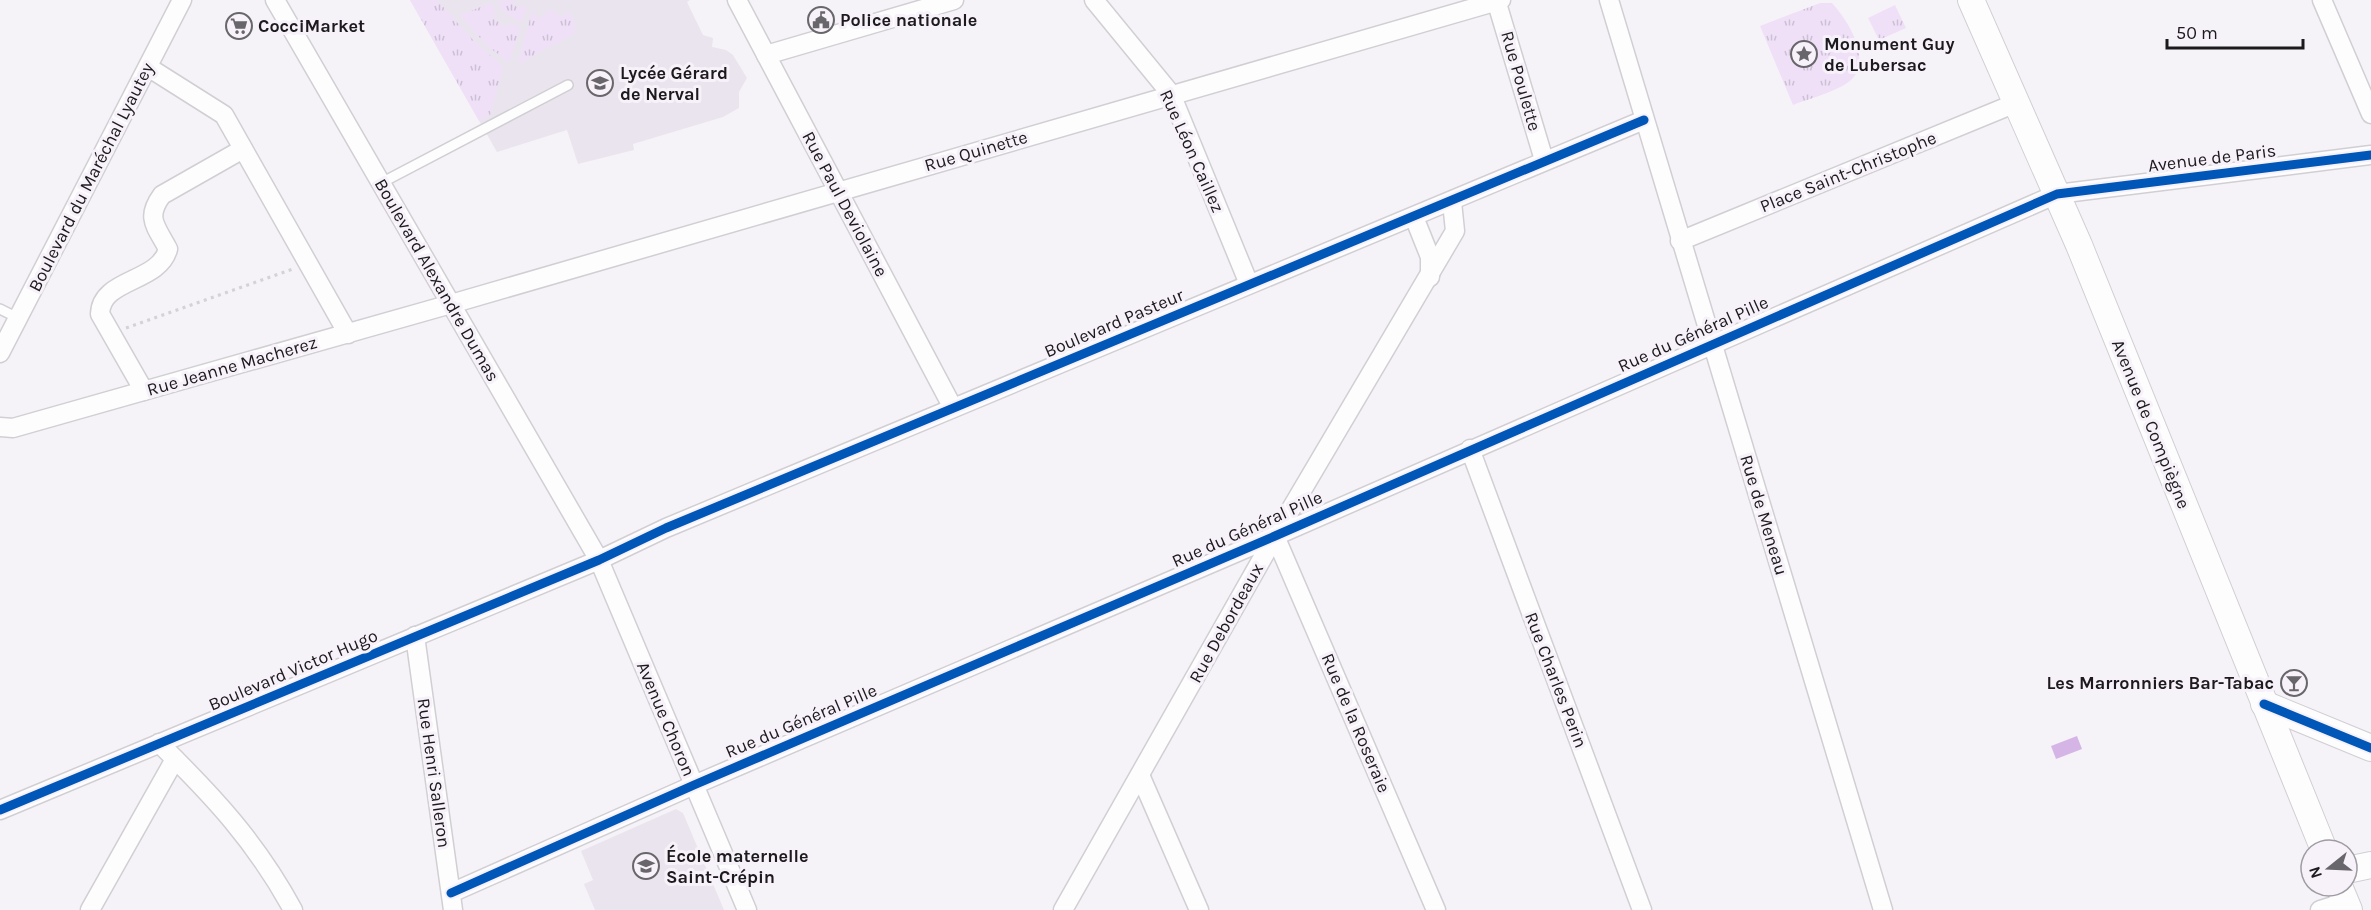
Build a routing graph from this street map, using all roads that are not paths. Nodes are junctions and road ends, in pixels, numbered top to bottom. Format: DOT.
graph roads {
  1 [pos="182,0"];
  2 [pos="275,0"];
  3 [pos="737,0"];
  4 [pos="954,0"];
  5 [pos="1094,0"];
  6 [pos="1498,0"];
  7 [pos="1609,0"];
  8 [pos="1971,0"];
  9 [pos="2322,0"];
  10 [pos="766,55"];
  11 [pos="148,67"];
  12 [pos="568,85"];
  13 [pos="1171,94"];
  14 [pos="2016,103"];
  15 [pos="2371,114"];
  16 [pos="1644,120"];
  17 [pos="243,149"];
  18 [pos="2371,155"];
  19 [pos="1544,160"];
  20 [pos="381,183"];
  21 [pos="838,191"];
  22 [pos="2057,194"];
  23 [pos="1452,202"];
  24 [pos="1414,217"];
  25 [pos="1680,242"];
  26 [pos="1430,278"];
  27 [pos="1249,284"];
  28 [pos="451,304"];
  29 [pos="0,309"];
  30 [pos="18,318"];
  31 [pos="348,334"];
  32 [pos="1713,344"];
  33 [pos="0,354"];
  34 [pos="144,391"];
  35 [pos="953,408"];
  36 [pos="4,431"];
  37 [pos="1470,449"];
  38 [pos="1296,500"];
  39 [pos="1320,515"];
  40 [pos="1275,536"];
  41 [pos="599,560"];
  42 [pos="415,636"];
  43 [pos="2264,704"];
  44 [pos="159,743"];
  45 [pos="2371,748"];
  46 [pos="175,759"];
  47 [pos="1140,775"];
  48 [pos="694,785"];
  49 [pos="0,810"];
  50 [pos="2319,838"];
  51 [pos="2345,899"];
  52 [pos="452,902"];
  53 [pos="90,910"];
  54 [pos="293,910"];
  55 [pos="747,910"];
  56 [pos="1063,910"];
  57 [pos="1199,910"];
  58 [pos="1436,910"];
  59 [pos="1642,910"];
  60 [pos="1883,910"];
  61 [pos="2320,910"];
  1 -- 11 [label="street, Boulevard du Maréchal Lyautey"];
  2 -- 20 [label="street, Boulevard Alexandre Dumas"];
  3 -- 10 [label="street, Rue Paul Deviolaine"];
  4 -- 10 [label="street"];
  5 -- 13 [label="street, Rue Léon Caillez"];
  6 -- 13 [label="street, Rue Quinette"];
  6 -- 19 [label="street, Rue Poulette"];
  7 -- 16 [label="street, Rue de Meneau"];
  8 -- 14 [label="main road, Avenue de Compiègne"];
  9 -- 15 [label="street"];
  10 -- 21 [label="street, Rue Paul Deviolaine"];
  11 -- 17 [label="street"];
  11 -- 30 [label="street, Boulevard du Maréchal Lyautey"];
  12 -- 20 [label="lane"];
  13 -- 21 [label="street, Rue Quinette"];
  13 -- 27 [label="street, Rue Léon Caillez"];
  14 -- 22 [label="main road, Avenue de Compiègne"];
  14 -- 25 [label="street, Place Saint-Christophe"];
  16 -- 19 [label="street, Boulevard Pasteur"];
  16 -- 25 [label="street, Rue de Meneau"];
  17 -- 31 [label="street"];
  17 -- 34 [label="street"];
  18 -- 22 [label="street, Avenue de Paris"];
  19 -- 23 [label="street, Boulevard Pasteur"];
  20 -- 28 [label="street, Boulevard Alexandre Dumas"];
  21 -- 28 [label="street, Rue Quinette"];
  21 -- 35 [label="street, Rue Paul Deviolaine"];
  22 -- 32 [label="street, Rue du Général Pille"];
  22 -- 43 [label="main road, Avenue de Compiègne"];
  23 -- 24 [label="street, Boulevard Pasteur"];
  23 -- 26 [label="street, Rue Debordeaux"];
  24 -- 26 [label="street"];
  24 -- 27 [label="street, Boulevard Pasteur"];
  25 -- 32 [label="street, Rue de Meneau"];
  26 -- 38 [label="street, Rue Debordeaux"];
  27 -- 35 [label="street, Boulevard Pasteur"];
  28 -- 31 [label="street, Rue Jeanne Macherez"];
  28 -- 41 [label="street, Boulevard Alexandre Dumas"];
  29 -- 30 [label="lane"];
  30 -- 33 [label="street, Boulevard du Maréchal Lyautey"];
  31 -- 34 [label="street, Rue Jeanne Macherez"];
  32 -- 37 [label="street, Rue du Général Pille"];
  32 -- 60 [label="street, Rue de Meneau"];
  34 -- 36 [label="street, Rue Jeanne Macherez"];
  35 -- 41 [label="street, Boulevard Pasteur"];
  37 -- 39 [label="street, Rue du Général Pille"];
  37 -- 59 [label="street, Rue Charles Perin"];
  38 -- 39 [label="street, Rue du Général Pille"];
  38 -- 40 [label="street, Rue Debordeaux"];
  39 -- 40 [label="street, Rue du Général Pille"];
  40 -- 47 [label="street, Rue Debordeaux"];
  40 -- 48 [label="street, Rue du Général Pille"];
  40 -- 58 [label="street, Rue de la Roseraie"];
  41 -- 42 [label="street, Boulevard Victor Hugo"];
  41 -- 48 [label="street, Avenue Choron"];
  42 -- 44 [label="street, Boulevard Victor Hugo"];
  42 -- 52 [label="street, Rue Henri Salleron"];
  43 -- 45 [label="main road"];
  43 -- 50 [label="main road, Avenue de Compiègne"];
  44 -- 46 [label="street"];
  44 -- 49 [label="street, Boulevard Victor Hugo"];
  46 -- 53 [label="street"];
  46 -- 54 [label="street"];
  47 -- 56 [label="street, Rue Debordeaux"];
  47 -- 57 [label="street"];
  48 -- 52 [label="street, Rue du Général Pille"];
  48 -- 55 [label="street, Avenue Choron"];
  51 -- 61 [label="street"];
}
